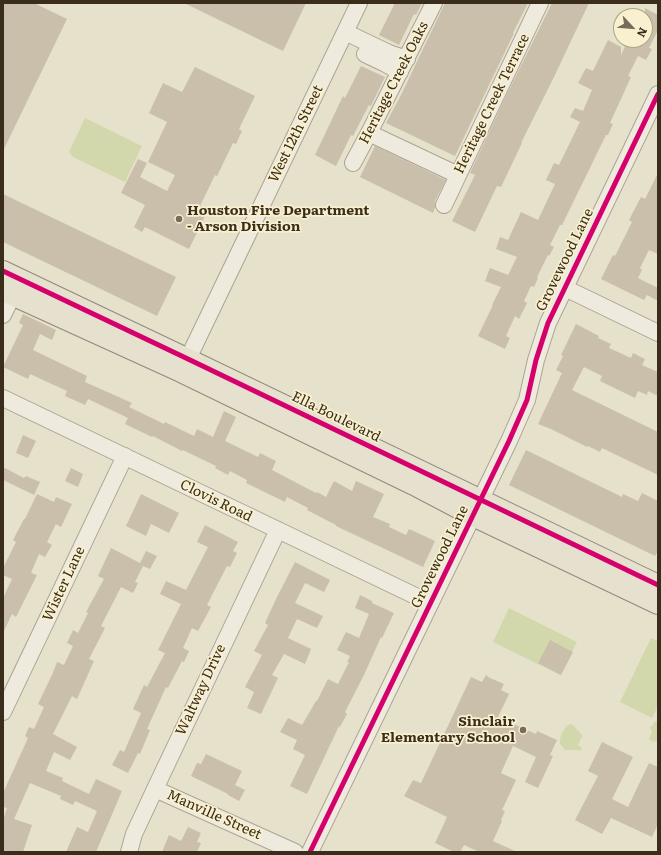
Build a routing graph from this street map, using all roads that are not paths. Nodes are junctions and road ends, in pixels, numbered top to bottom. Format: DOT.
graph roads {
  1 [pos="359,3"];
  2 [pos="434,3"];
  3 [pos="540,3"];
  4 [pos="343,37"];
  5 [pos="404,66"];
  6 [pos="657,99"];
  7 [pos="370,133"];
  8 [pos="353,163"];
  9 [pos="458,175"];
  10 [pos="444,205"];
  11 [pos="10,284"];
  12 [pos="565,288"];
  13 [pos="3,315"];
  14 [pos="658,333"];
  15 [pos="184,366"];
  16 [pos="3,398"];
  17 [pos="125,456"];
  18 [pos="477,508"];
  19 [pos="278,530"];
  20 [pos="655,593"];
  21 [pos="430,603"];
  22 [pos="3,712"];
  23 [pos="155,788"];
  24 [pos="129,852"];
  25 [pos="294,852"];
  26 [pos="310,852"];
  1 -- 4 [label="street, West 12th Street"];
  2 -- 5 [label="street, Heritage Creek Oaks"];
  3 -- 9 [label="street, Heritage Creek Terrace"];
  4 -- 5 [label="street"];
  4 -- 15 [label="street, West 12th Street"];
  5 -- 7 [label="street, Heritage Creek Oaks"];
  6 -- 12 [label="street, Grovewood Lane"];
  7 -- 8 [label="street, Heritage Creek Oaks"];
  7 -- 9 [label="street"];
  9 -- 10 [label="street, Heritage Creek Terrace"];
  11 -- 13 [label="street"];
  11 -- 15 [label="main road, Ella Boulevard"];
  12 -- 14 [label="street"];
  12 -- 18 [label="street, Grovewood Lane"];
  15 -- 18 [label="main road, Ella Boulevard"];
  16 -- 17 [label="street, Clovis Road"];
  17 -- 19 [label="street, Clovis Road"];
  17 -- 22 [label="street, Wister Lane"];
  18 -- 20 [label="main road, Ella Boulevard"];
  18 -- 21 [label="street, Grovewood Lane"];
  19 -- 21 [label="street, Clovis Road"];
  19 -- 23 [label="street, Waltway Drive"];
  21 -- 26 [label="street, Grovewood Lane"];
  23 -- 24 [label="street, Waltway Drive"];
  23 -- 25 [label="street, Manville Street"];
}
